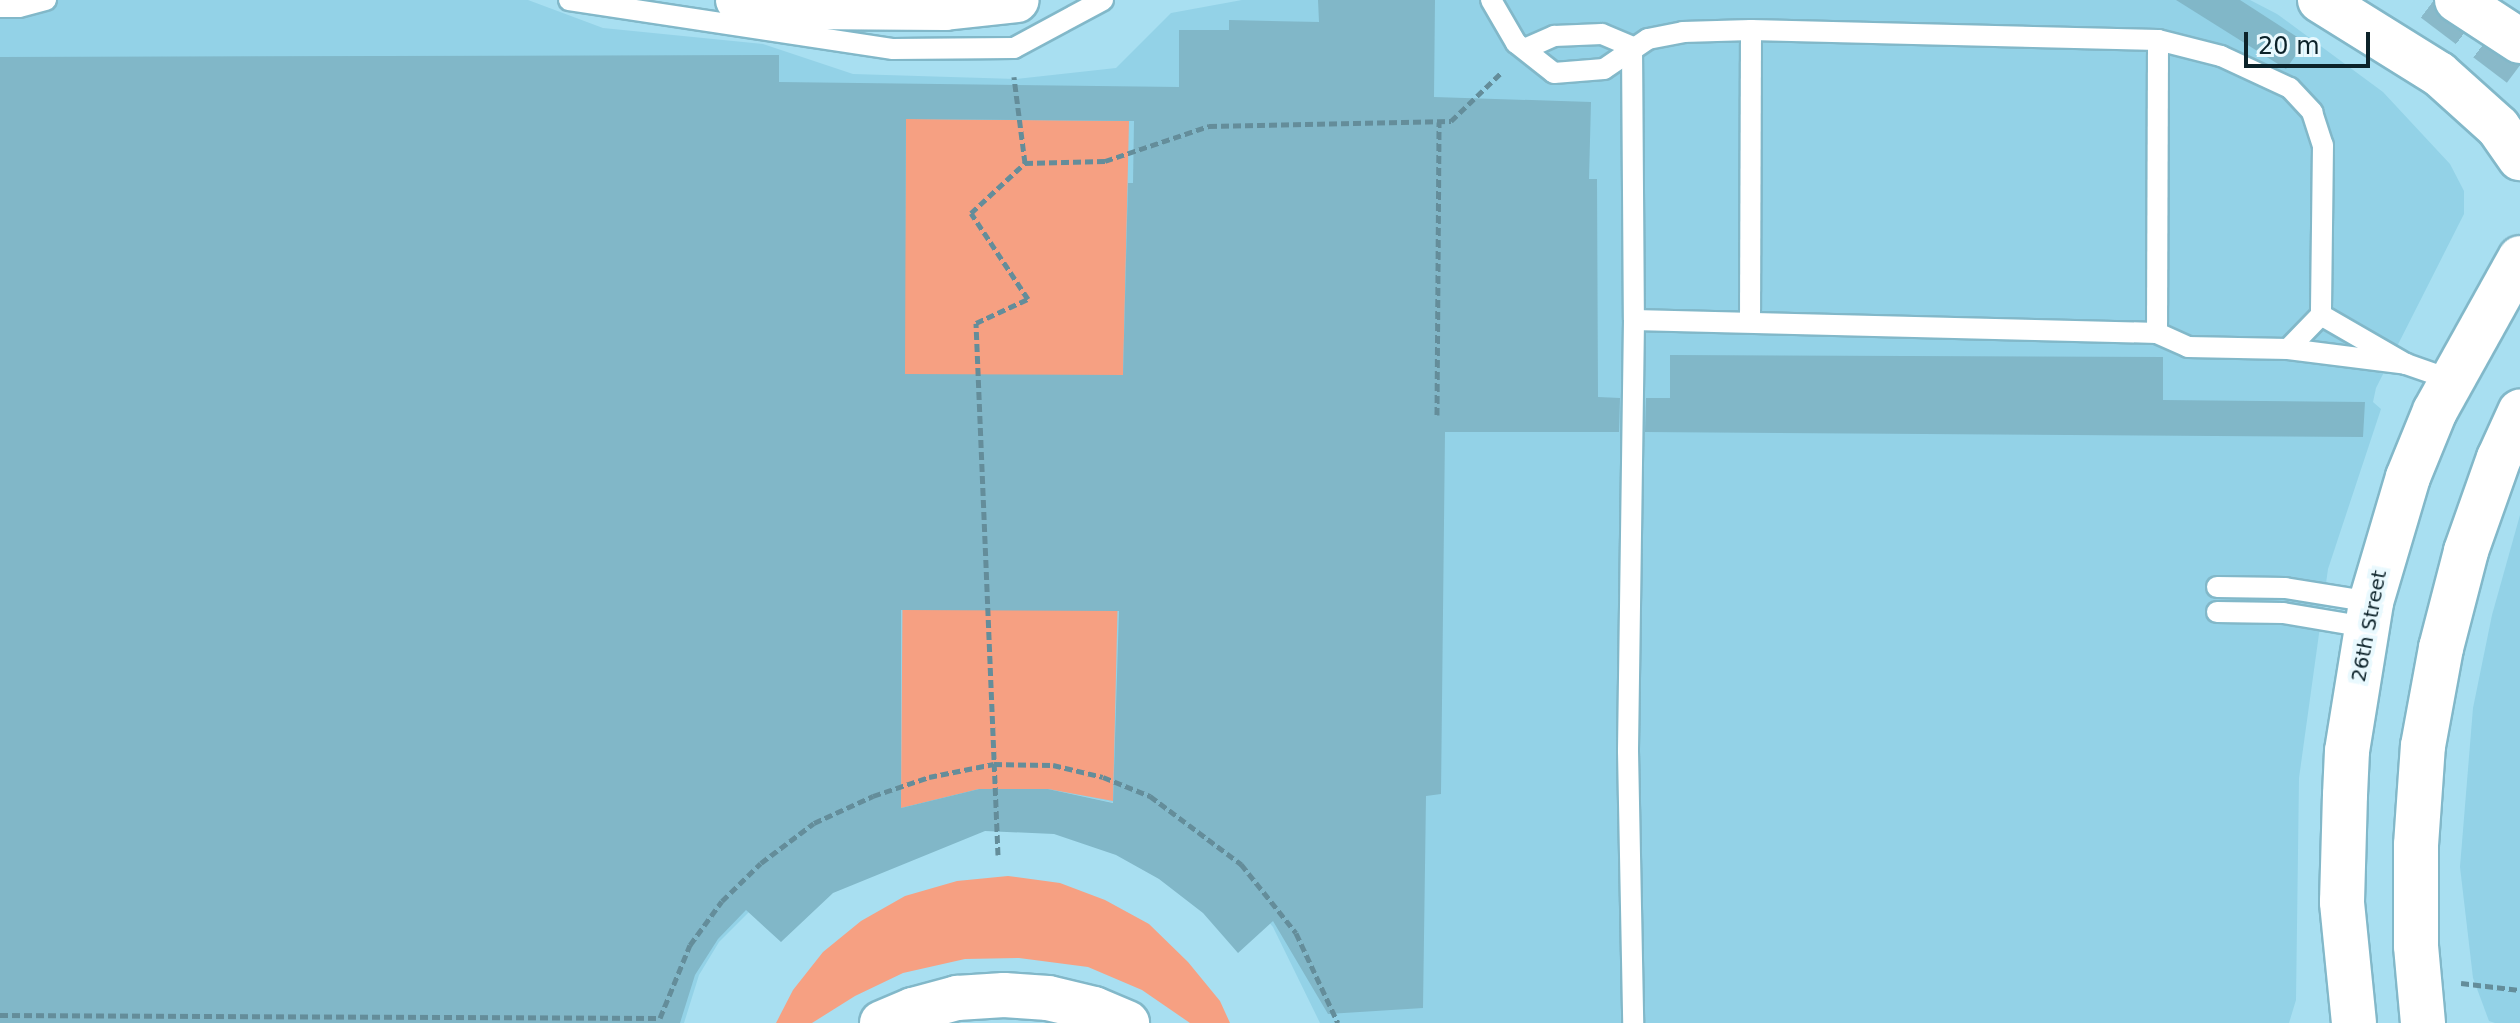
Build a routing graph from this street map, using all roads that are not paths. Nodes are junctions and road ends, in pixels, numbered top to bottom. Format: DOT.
graph roads {
  1 [pos="46,0"];
  2 [pos="569,0"];
  3 [pos="738,0"];
  4 [pos="1017,0"];
  5 [pos="1103,0"];
  6 [pos="1491,0"];
  7 [pos="2320,0"];
  8 [pos="2457,0"];
  9 [pos="0,7"];
  10 [pos="1751,30"];
  11 [pos="2158,40"];
  12 [pos="2520,41"];
  13 [pos="1632,47"];
  14 [pos="1527,48"];
  15 [pos="2520,158"];
  16 [pos="2520,258"];
  17 [pos="2321,315"];
  18 [pos="1634,320"];
  19 [pos="1750,321"];
  20 [pos="2157,333"];
  21 [pos="2288,349"];
  22 [pos="2406,364"];
  23 [pos="2449,379"];
  24 [pos="2520,412"];
  25 [pos="2217,587"];
  26 [pos="2217,612"];
  27 [pos="2369,615"];
  28 [pos="882,1023"];
  29 [pos="1127,1023"];
  30 [pos="1633,1023"];
  31 [pos="2354,1023"];
  32 [pos="2423,1023"];
  1 -- 9 [label="lane"];
  2 -- 5 [label="lane"];
  3 -- 4 [label="main road"];
  6 -- 14 [label="lane"];
  7 -- 15 [label="main road"];
  8 -- 12 [label="main road"];
  10 -- 11 [label="lane"];
  10 -- 13 [label="lane"];
  10 -- 19 [label="lane"];
  11 -- 17 [label="lane"];
  11 -- 20 [label="lane"];
  13 -- 14 [label="lane"];
  13 -- 14 [label="lane"];
  13 -- 18 [label="lane"];
  16 -- 23 [label="main road, 26th Street"];
  17 -- 21 [label="lane"];
  17 -- 22 [label="lane"];
  18 -- 19 [label="lane"];
  18 -- 30 [label="lane"];
  19 -- 20 [label="lane"];
  20 -- 21 [label="lane"];
  21 -- 22 [label="lane"];
  22 -- 23 [label="lane"];
  23 -- 27 [label="main road, 26th Street"];
  24 -- 32 [label="main road"];
  25 -- 27 [label="lane"];
  26 -- 27 [label="lane"];
  27 -- 31 [label="main road, 26th Street"];
  28 -- 29 [label="main road"];
}
